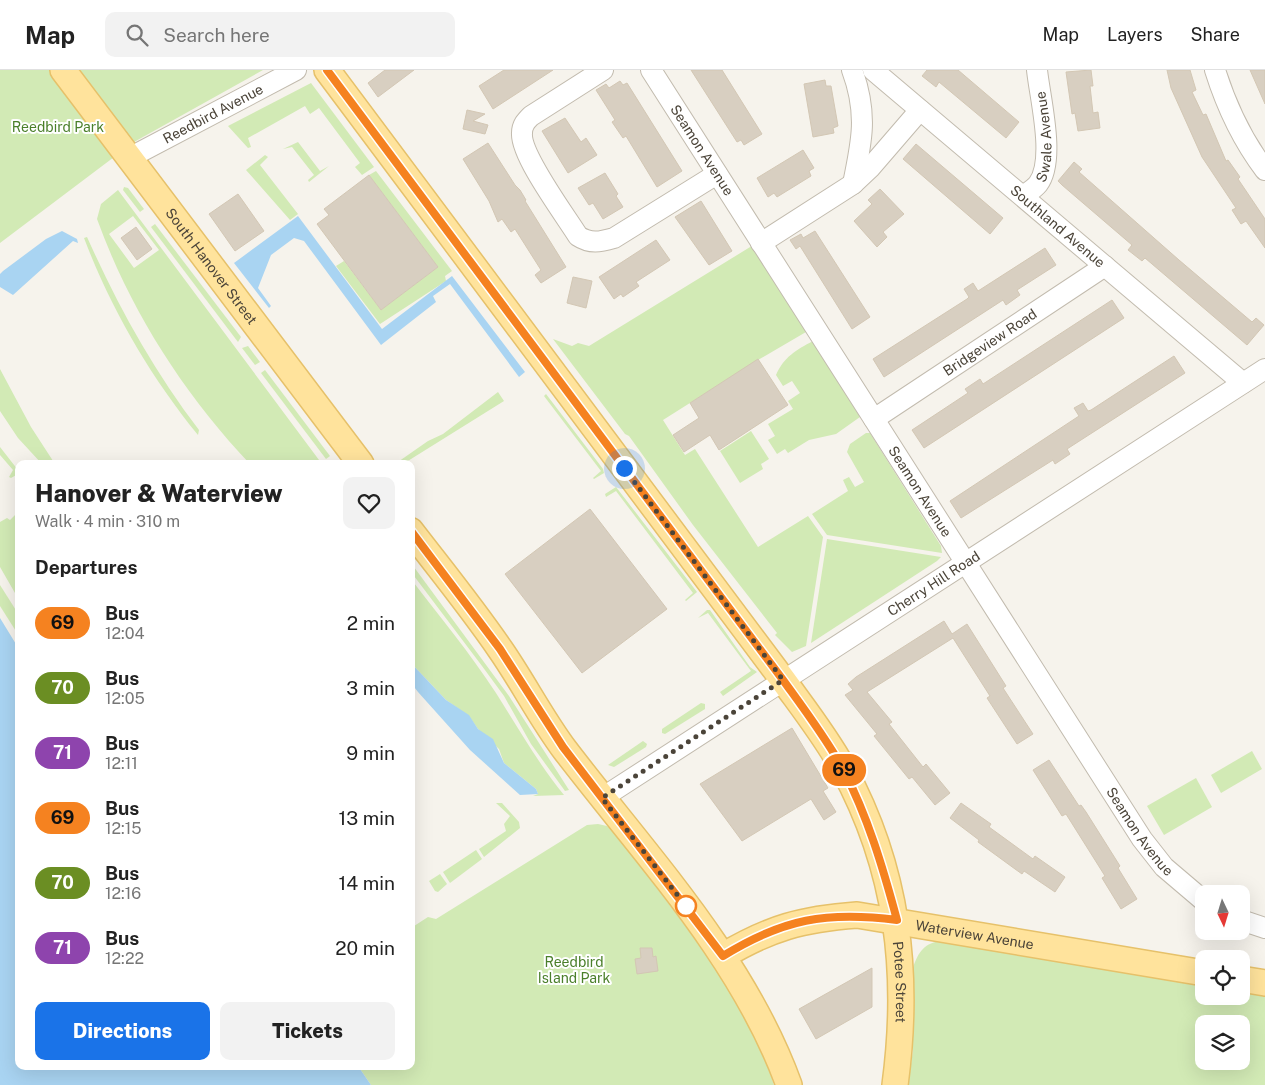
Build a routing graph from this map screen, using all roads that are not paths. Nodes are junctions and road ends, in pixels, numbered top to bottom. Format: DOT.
graph roads {
  1 [pos="63,70"];
  2 [pos="296,70"];
  3 [pos="327,70"];
  4 [pos="603,70"];
  5 [pos="651,70"];
  6 [pos="852,70"];
  7 [pos="873,70"];
  8 [pos="1037,70"];
  9 [pos="1215,70"];
  10 [pos="920,110"];
  11 [pos="129,158"];
  12 [pos="1264,168"];
  13 [pos="717,174"];
  14 [pos="853,184"];
  15 [pos="1022,196"];
  16 [pos="762,243"];
  17 [pos="1105,266"];
  18 [pos="1265,369"];
  19 [pos="1243,384"];
  20 [pos="874,419"];
  21 [pos="358,460"];
  22 [pos="415,536"];
  23 [pos="966,563"];
  24 [pos="783,680"];
  25 [pos="602,798"];
  26 [pos="1195,893"];
  27 [pos="897,920"];
  28 [pos="1250,923"];
  29 [pos="1265,928"];
  30 [pos="723,956"];
  31 [pos="1195,971"];
  32 [pos="1250,980"];
  33 [pos="1265,983"];
  34 [pos="789,1085"];
  35 [pos="895,1085"];
  1 -- 11 [label="main road, South Hanover Street"];
  2 -- 11 [label="street, Reedbird Avenue"];
  3 -- 24 [label="main road, Potee Street"];
  4 -- 13 [label="street"];
  5 -- 13 [label="street, Seamon Avenue"];
  6 -- 14 [label="street"];
  7 -- 10 [label="street, Southland Avenue"];
  8 -- 15 [label="street, Swale Avenue"];
  9 -- 12 [label="street"];
  10 -- 14 [label="street"];
  10 -- 15 [label="street, Southland Avenue"];
  11 -- 21 [label="main road, South Hanover Street"];
  13 -- 16 [label="street, Seamon Avenue"];
  14 -- 16 [label="street"];
  15 -- 17 [label="street, Southland Avenue"];
  16 -- 20 [label="street, Seamon Avenue"];
  17 -- 19 [label="street, Southland Avenue"];
  17 -- 20 [label="street, Bridgeview Road"];
  18 -- 19 [label="street, Cherry Hill Road"];
  19 -- 23 [label="street, Cherry Hill Road"];
  20 -- 23 [label="street, Seamon Avenue"];
  22 -- 25 [label="main road"];
  23 -- 24 [label="street, Cherry Hill Road"];
  23 -- 26 [label="street, Seamon Avenue"];
  24 -- 25 [label="street, Cherry Hill Road"];
  24 -- 27 [label="main road, Potee Street"];
  25 -- 30 [label="main road"];
  27 -- 30 [label="main road, Waterview Avenue"];
  27 -- 31 [label="main road, Waterview Avenue"];
  27 -- 35 [label="main road, Potee Street"];
  28 -- 29 [label="street"];
  30 -- 34 [label="main road"];
  32 -- 33 [label="main road"];
}
